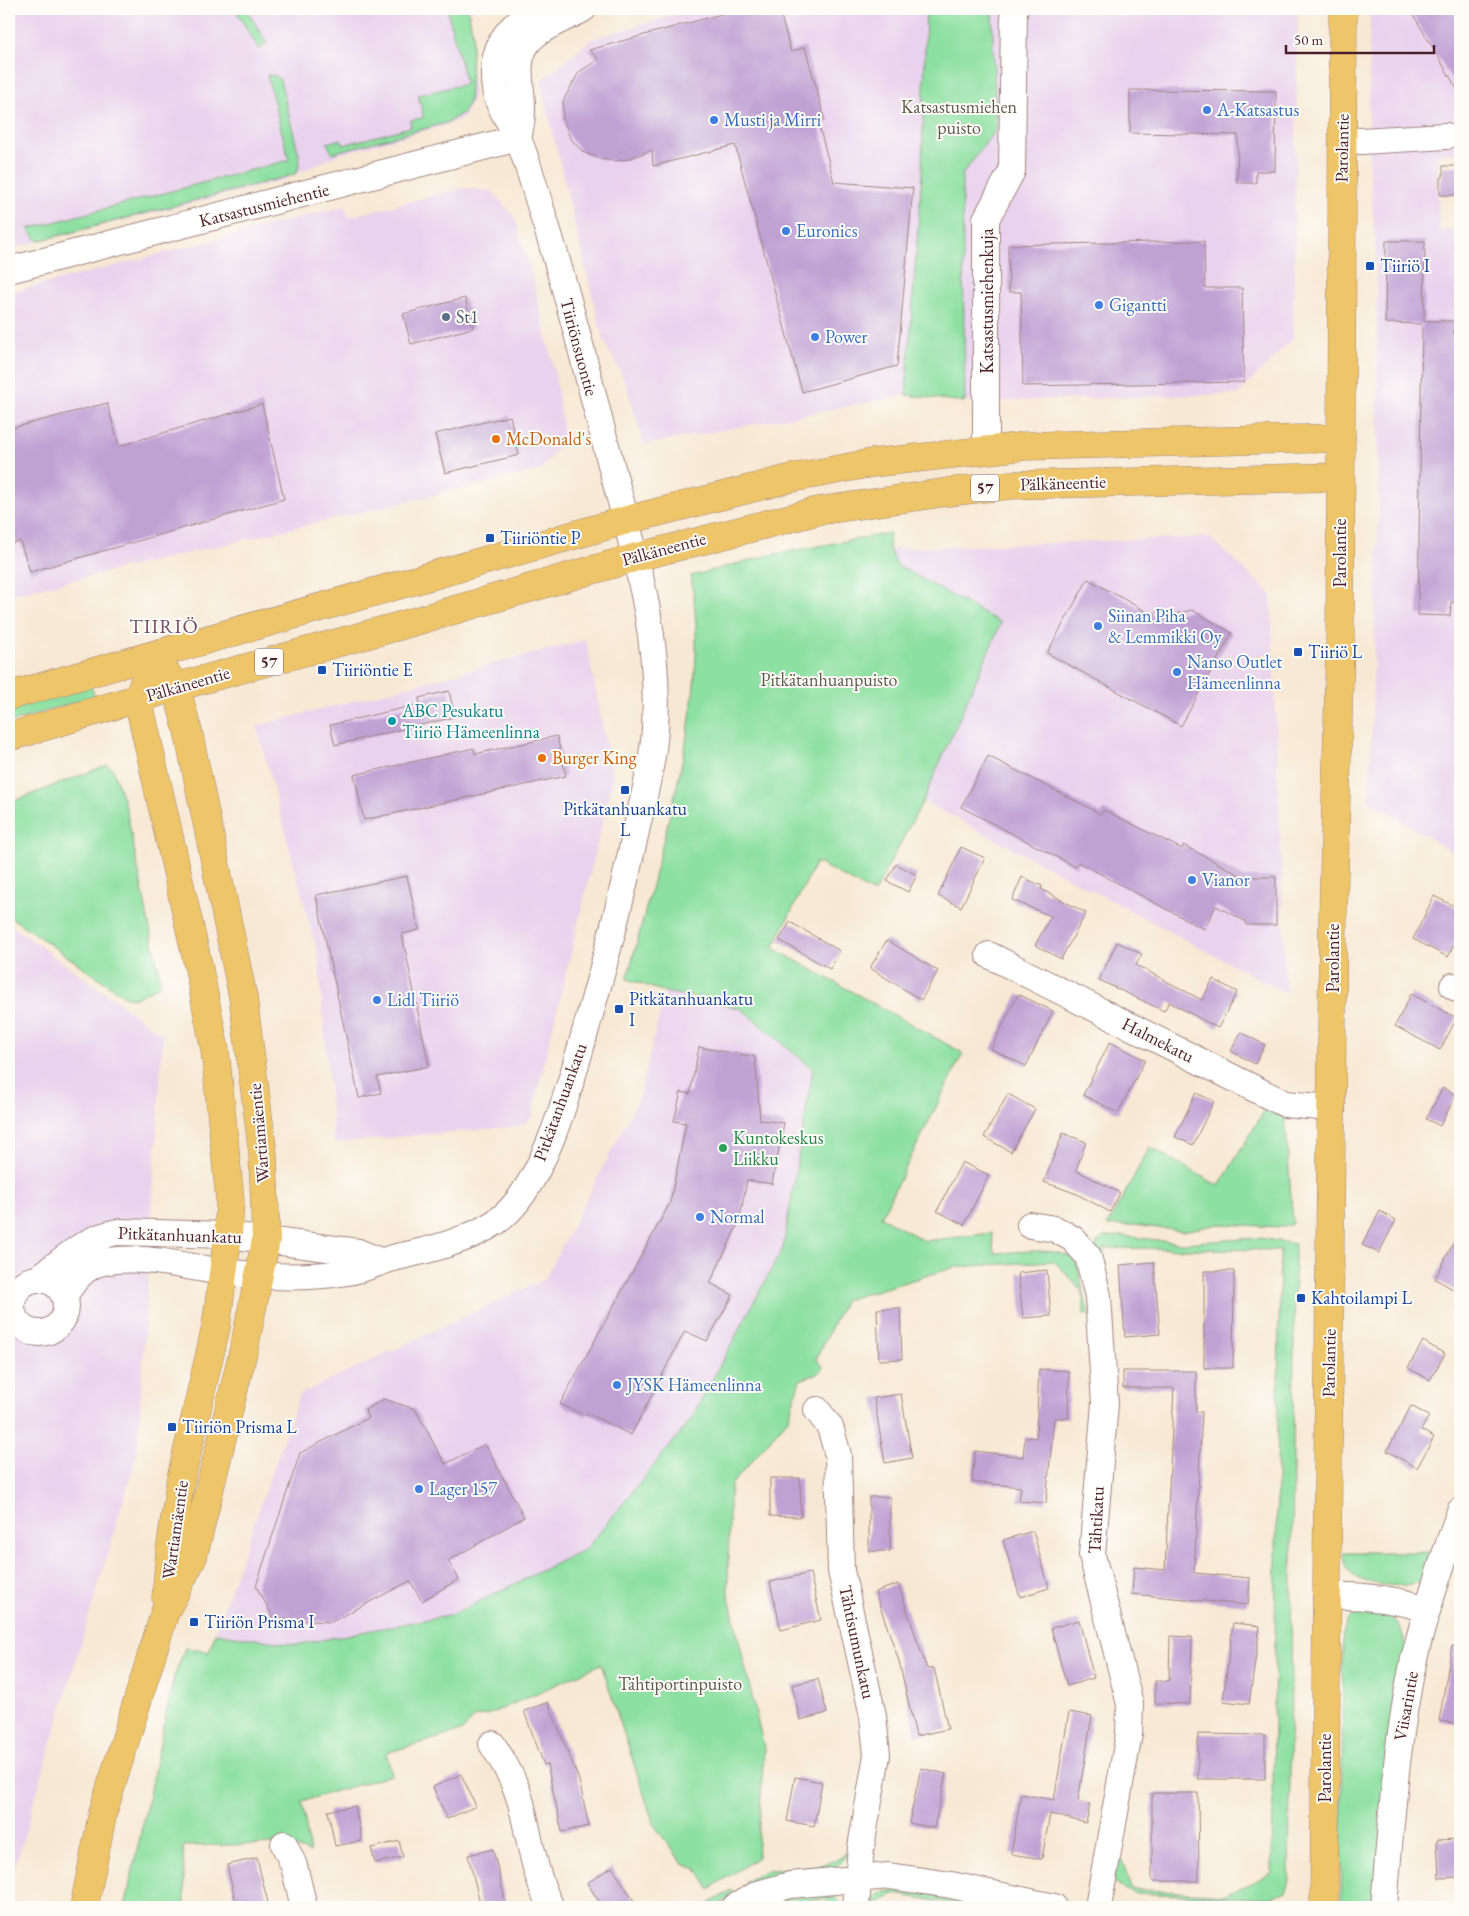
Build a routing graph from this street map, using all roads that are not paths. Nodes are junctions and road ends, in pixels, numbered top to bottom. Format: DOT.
graph roads {
  1 [pos="538,9"];
  2 [pos="583,9"];
  3 [pos="1014,9"];
  4 [pos="1343,9"];
  5 [pos="1446,136"];
  6 [pos="518,138"];
  7 [pos="1342,140"];
  8 [pos="9,270"];
  9 [pos="1340,438"];
  10 [pos="986,449"];
  11 [pos="1340,477"];
  12 [pos="627,520"];
  13 [pos="636,557"];
  14 [pos="152,654"];
  15 [pos="176,687"];
  16 [pos="9,696"];
  17 [pos="138,699"];
  18 [pos="9,737"];
  19 [pos="989,955"];
  20 [pos="1332,1108"];
  21 [pos="1030,1225"];
  22 [pos="228,1235"];
  23 [pos="266,1240"];
  24 [pos="380,1261"];
  25 [pos="224,1272"];
  26 [pos="260,1275"];
  27 [pos="39,1278"];
  28 [pos="64,1296"];
  29 [pos="818,1410"];
  30 [pos="1460,1511"];
  31 [pos="1450,1575"];
  32 [pos="1326,1596"];
  33 [pos="1427,1609"];
  34 [pos="165,1612"];
  35 [pos="492,1744"];
  36 [pos="284,1844"];
  37 [pos="857,1878"];
  38 [pos="84,1907"];
  39 [pos="304,1907"];
  40 [pos="551,1907"];
  41 [pos="735,1907"];
  42 [pos="856,1907"];
  43 [pos="1054,1907"];
  44 [pos="1098,1907"];
  45 [pos="1324,1907"];
  46 [pos="1384,1907"];
  1 -- 6 [label="street"];
  2 -- 6 [label="street"];
  3 -- 10 [label="street, Katsastusmiehenkuja"];
  4 -- 7 [label="main road, Parolantie"];
  5 -- 7 [label="street"];
  6 -- 8 [label="street, Katsastusmiehentie"];
  6 -- 12 [label="street, Tiiriönsuontie"];
  7 -- 9 [label="main road, Parolantie"];
  9 -- 10 [label="main road, Pälkäneentie / 57"];
  9 -- 11 [label="main road, Parolantie"];
  10 -- 12 [label="main road, Pälkäneentie / 57"];
  11 -- 13 [label="main road, Pälkäneentie / 57"];
  11 -- 20 [label="main road, Parolantie"];
  12 -- 13 [label="street, Tiiriönsuontie"];
  12 -- 14 [label="main road, Pälkäneentie / 57"];
  13 -- 15 [label="main road, Pälkäneentie / 57"];
  13 -- 24 [label="street, Pitkätanhuankatu"];
  14 -- 15 [label="main road, Wartiamäentie"];
  14 -- 16 [label="main road, Pälkäneentie / 57"];
  14 -- 17 [label="main road"];
  15 -- 17 [label="main road, Pälkäneentie / 57"];
  15 -- 23 [label="main road, Wartiamäentie"];
  17 -- 18 [label="main road, Pälkäneentie / 57"];
  17 -- 22 [label="main road, Wartiamäentie"];
  19 -- 20 [label="street, Halmekatu"];
  20 -- 32 [label="main road, Parolantie"];
  21 -- 44 [label="street, Tähtikatu"];
  22 -- 23 [label="street, Pitkätanhuankatu"];
  22 -- 25 [label="main road, Wartiamäentie"];
  22 -- 27 [label="street, Pitkätanhuankatu"];
  23 -- 24 [label="street, Pitkätanhuankatu"];
  23 -- 26 [label="main road, Wartiamäentie"];
  24 -- 26 [label="street"];
  25 -- 26 [label="street"];
  25 -- 28 [label="street"];
  25 -- 34 [label="main road, Wartiamäentie"];
  26 -- 34 [label="main road, Wartiamäentie"];
  27 -- 28 [label="street"];
  27 -- 28 [label="street"];
  29 -- 37 [label="street, Tähtisumunkatu"];
  30 -- 31 [label="street, Viisarintie"];
  31 -- 33 [label="street, Viisarintie"];
  32 -- 33 [label="street"];
  32 -- 45 [label="main road, Parolantie"];
  33 -- 46 [label="street, Viisarintie"];
  34 -- 38 [label="main road, Wartiamäentie"];
  35 -- 40 [label="street"];
  36 -- 39 [label="street"];
  37 -- 41 [label="street"];
  37 -- 42 [label="street, Tähtisumunkatu"];
  37 -- 43 [label="street"];
}
